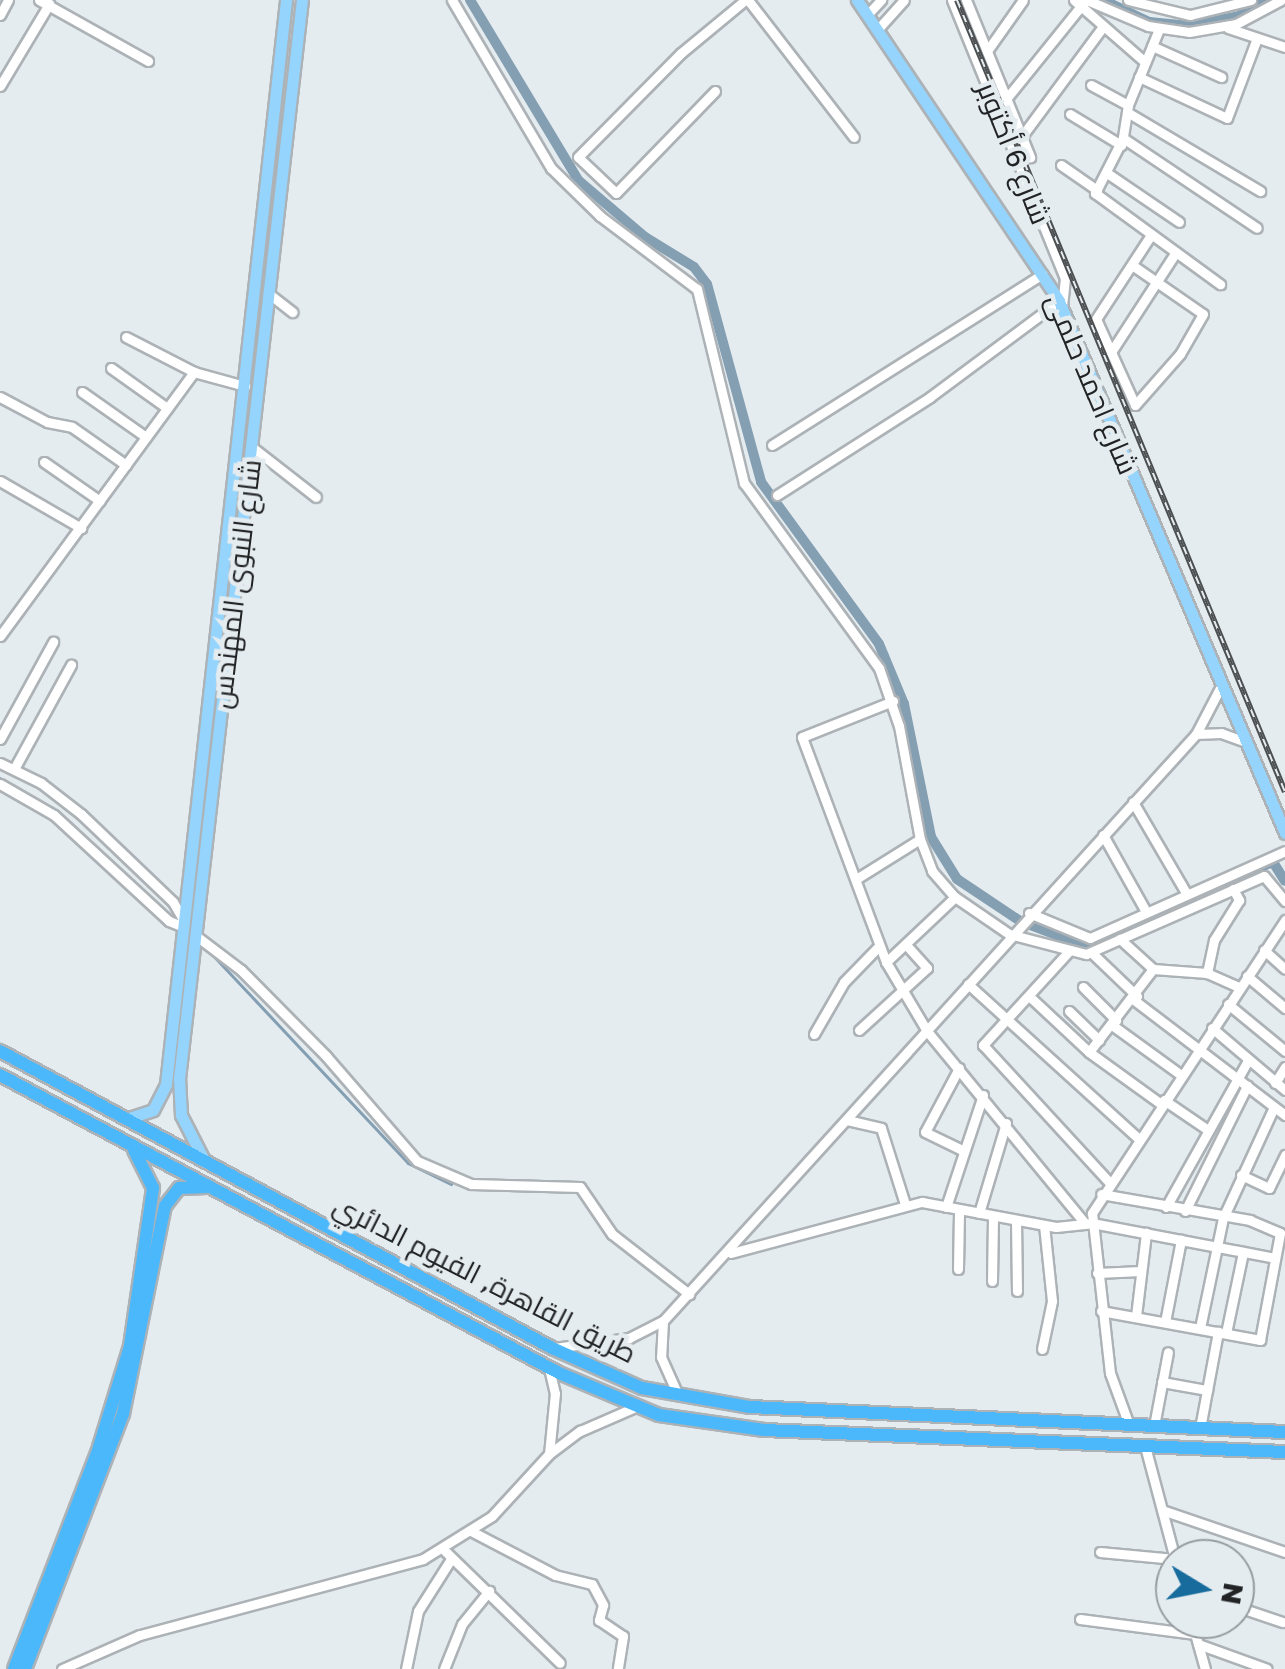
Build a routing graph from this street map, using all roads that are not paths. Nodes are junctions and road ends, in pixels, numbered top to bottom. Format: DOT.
graph roads {
  1 [pos="8,0"];
  2 [pos="286,0"];
  3 [pos="302,0"];
  4 [pos="452,0"];
  5 [pos="746,0"];
  6 [pos="857,0"];
  7 [pos="882,0"];
  8 [pos="904,0"];
  9 [pos="952,0"];
  10 [pos="1023,0"];
  11 [pos="1128,0"];
  12 [pos="1251,0"];
  13 [pos="1281,0"];
  14 [pos="44,2"];
  15 [pos="1082,2"];
  16 [pos="971,3"];
  17 [pos="0,15"];
  18 [pos="868,16"];
  19 [pos="284,18"];
  20 [pos="299,19"];
  21 [pos="1225,27"];
  22 [pos="1102,28"];
  23 [pos="1159,29"];
  24 [pos="877,30"];
  25 [pos="1258,38"];
  26 [pos="281,43"];
  27 [pos="296,44"];
  28 [pos="1152,46"];
  29 [pos="1285,47"];
  30 [pos="987,51"];
  31 [pos="148,61"];
  32 [pos="1145,62"];
  33 [pos="1138,77"];
  34 [pos="1221,77"];
  35 [pos="1091,85"];
  36 [pos="0,86"];
  37 [pos="714,91"];
  38 [pos="1006,98"];
  39 [pos="1128,108"];
  40 [pos="1070,114"];
  41 [pos="1022,136"];
  42 [pos="854,138"];
  43 [pos="1122,141"];
  44 [pos="1030,157"];
  45 [pos="1062,164"];
  46 [pos="1106,172"];
  47 [pos="1096,190"];
  48 [pos="1260,191"];
  49 [pos="1178,222"];
  50 [pos="1257,228"];
  51 [pos="1151,235"];
  52 [pos="1176,252"];
  53 [pos="1132,265"];
  54 [pos="1044,274"];
  55 [pos="1156,282"];
  56 [pos="1220,284"];
  57 [pos="268,292"];
  58 [pos="1061,304"];
  59 [pos="292,312"];
  60 [pos="126,337"];
  61 [pos="1112,352"];
  62 [pos="111,368"];
  63 [pos="194,372"];
  64 [pos="244,386"];
  65 [pos="82,392"];
  66 [pos="0,397"];
  67 [pos="167,408"];
  68 [pos="146,437"];
  69 [pos="772,446"];
  70 [pos="252,447"];
  71 [pos="44,462"];
  72 [pos="126,465"];
  73 [pos="0,481"];
  74 [pos="777,494"];
  75 [pos="316,497"];
  76 [pos="100,501"];
  77 [pos="81,528"];
  78 [pos="0,636"];
  79 [pos="53,642"];
  80 [pos="71,664"];
  81 [pos="1219,690"];
  82 [pos="893,701"];
  83 [pos="214,722"];
  84 [pos="1196,734"];
  85 [pos="0,739"];
  86 [pos="1243,741"];
  87 [pos="0,763"];
  88 [pos="14,769"];
  89 [pos="0,784"];
  90 [pos="1132,802"];
  91 [pos="1285,833"];
  92 [pos="1103,835"];
  93 [pos="920,839"];
  94 [pos="1285,850"];
  95 [pos="856,879"];
  96 [pos="1232,888"];
  97 [pos="1184,891"];
  98 [pos="955,897"];
  99 [pos="1285,901"];
  100 [pos="1144,908"];
  101 [pos="1027,915"];
  102 [pos="1285,920"];
  103 [pos="184,927"];
  104 [pos="1011,932"];
  105 [pos="195,935"];
  106 [pos="1120,938"];
  107 [pos="906,945"];
  108 [pos="879,946"];
  109 [pos="1070,950"];
  110 [pos="1264,950"];
  111 [pos="1093,954"];
  112 [pos="886,962"];
  113 [pos="1153,969"];
  114 [pos="1285,969"];
  115 [pos="1207,973"];
  116 [pos="1247,976"];
  117 [pos="968,984"];
  118 [pos="1082,987"];
  119 [pos="1239,987"];
  120 [pos="901,991"];
  121 [pos="1029,996"];
  122 [pos="1136,998"];
  123 [pos="1228,1004"];
  124 [pos="1285,1008"];
  125 [pos="1069,1011"];
  126 [pos="1006,1020"];
  127 [pos="1114,1023"];
  128 [pos="1212,1028"];
  129 [pos="859,1030"];
  130 [pos="927,1031"];
  131 [pos="814,1034"];
  132 [pos="1099,1040"];
  133 [pos="1200,1046"];
  134 [pos="0,1051"];
  135 [pos="1285,1051"];
  136 [pos="1089,1052"];
  137 [pos="1248,1060"];
  138 [pos="1285,1067"];
  139 [pos="959,1068"];
  140 [pos="0,1075"];
  141 [pos="44,1075"];
  142 [pos="1181,1075"];
  143 [pos="1238,1077"];
  144 [pos="1275,1082"];
  145 [pos="1247,1086"];
  146 [pos="1285,1090"];
  147 [pos="34,1094"];
  148 [pos="983,1095"];
  149 [pos="1163,1102"];
  150 [pos="1274,1107"];
  151 [pos="1285,1115"];
  152 [pos="126,1119"];
  153 [pos="847,1120"];
  154 [pos="1006,1124"];
  155 [pos="1208,1130"];
  156 [pos="1138,1138"];
  157 [pos="130,1144"];
  158 [pos="962,1150"];
  159 [pos="1285,1155"];
  160 [pos="205,1162"];
  161 [pos="1241,1175"];
  162 [pos="1109,1182"];
  163 [pos="212,1187"];
  164 [pos="1101,1194"];
  165 [pos="904,1204"];
  166 [pos="946,1207"];
  167 [pos="1166,1207"];
  168 [pos="959,1209"];
  169 [pos="1185,1211"];
  170 [pos="979,1213"];
  171 [pos="992,1216"];
  172 [pos="1223,1218"];
  173 [pos="1016,1220"];
  174 [pos="1088,1223"];
  175 [pos="1044,1225"];
  176 [pos="1283,1230"];
  177 [pos="1146,1233"];
  178 [pos="352,1240"];
  179 [pos="1181,1240"];
  180 [pos="1216,1246"];
  181 [pos="1243,1252"];
  182 [pos="728,1254"];
  183 [pos="1275,1258"];
  184 [pos="342,1259"];
  185 [pos="958,1269"];
  186 [pos="1140,1272"];
  187 [pos="1096,1273"];
  188 [pos="992,1280"];
  189 [pos="1017,1291"];
  190 [pos="689,1294"];
  191 [pos="1101,1310"];
  192 [pos="1136,1316"];
  193 [pos="663,1321"];
  194 [pos="1166,1322"];
  195 [pos="1200,1328"];
  196 [pos="1222,1333"];
  197 [pos="552,1348"];
  198 [pos="1042,1349"];
  199 [pos="1168,1352"];
  200 [pos="549,1368"];
  201 [pos="1162,1382"];
  202 [pos="1207,1390"];
  203 [pos="679,1398"];
  204 [pos="634,1408"];
  205 [pos="920,1416"];
  206 [pos="1129,1425"];
  207 [pos="1154,1426"];
  208 [pos="1200,1428"];
  209 [pos="1285,1432"];
  210 [pos="919,1436"];
  211 [pos="1145,1446"];
  212 [pos="1285,1452"];
  213 [pos="549,1454"];
  214 [pos="1162,1510"];
  215 [pos="471,1531"];
  216 [pos="443,1549"];
  217 [pos="1100,1552"];
  218 [pos="1285,1552"];
  219 [pos="450,1559"];
  220 [pos="488,1591"];
  221 [pos="1255,1613"];
  222 [pos="1080,1619"];
  223 [pos="1282,1622"];
  224 [pos="1155,1632"];
  225 [pos="1197,1639"];
  226 [pos="560,1662"];
  227 [pos="14,1669"];
  228 [pos="25,1669"];
  229 [pos="62,1669"];
  230 [pos="406,1669"];
  231 [pos="444,1669"];
  232 [pos="618,1669"];
  233 [pos="1205,1669"];
  234 [pos="1267,1669"];
  1 -- 17 [label="street"];
  2 -- 19 [label="main road, شارع النبوى المهندس"];
  3 -- 20 [label="main road, شارع النبوى المهندس"];
  4 -- 82 [label="street"];
  5 -- 37 [label="street"];
  5 -- 42 [label="street"];
  6 -- 18 [label="main road, شارع احمد حلمى"];
  7 -- 18 [label="street"];
  8 -- 24 [label="street"];
  9 -- 58 [label="street, شارع 6 أكتوبر"];
  10 -- 30 [label="street"];
  11 -- 12 [label="street"];
  13 -- 21 [label="street"];
  14 -- 31 [label="street"];
  14 -- 36 [label="street"];
  15 -- 22 [label="street"];
  15 -- 23 [label="street"];
  15 -- 38 [label="street"];
  16 -- 30 [label="street, شارع 6 أكتوبر"];
  18 -- 24 [label="main road, شارع احمد حلمى"];
  19 -- 20 [label="main road"];
  19 -- 26 [label="main road, شارع النبوى المهندس"];
  20 -- 27 [label="main road, شارع النبوى المهندس"];
  21 -- 23 [label="street"];
  21 -- 25 [label="street"];
  22 -- 32 [label="street"];
  22 -- 41 [label="street"];
  23 -- 28 [label="street"];
  24 -- 54 [label="main road, شارع احمد حلمى"];
  25 -- 29 [label="street"];
  25 -- 33 [label="street"];
  26 -- 27 [label="main road"];
  26 -- 64 [label="main road, شارع النبوى المهندس"];
  27 -- 57 [label="main road, شارع النبوى المهندس"];
  28 -- 32 [label="street"];
  28 -- 34 [label="street"];
  30 -- 38 [label="street, شارع 6 أكتوبر"];
  32 -- 33 [label="street"];
  33 -- 39 [label="street"];
  35 -- 39 [label="street"];
  38 -- 41 [label="street, شارع 6 أكتوبر"];
  39 -- 43 [label="street"];
  39 -- 48 [label="street"];
  40 -- 43 [label="street"];
  41 -- 44 [label="street, شارع 6 أكتوبر"];
  43 -- 46 [label="street"];
  43 -- 50 [label="street"];
  45 -- 47 [label="street"];
  46 -- 47 [label="street"];
  46 -- 49 [label="street"];
  47 -- 51 [label="street"];
  51 -- 52 [label="street"];
  51 -- 53 [label="street"];
  52 -- 55 [label="street"];
  52 -- 56 [label="street"];
  53 -- 55 [label="street"];
  53 -- 61 [label="street"];
  54 -- 58 [label="main road, شارع احمد حلمى"];
  54 -- 69 [label="street"];
  55 -- 61 [label="street"];
  55 -- 61 [label="street"];
  57 -- 59 [label="street"];
  57 -- 70 [label="main road, شارع النبوى المهندس"];
  58 -- 74 [label="street"];
  58 -- 81 [label="main road, شارع احمد حلمى"];
  60 -- 63 [label="street"];
  62 -- 67 [label="street"];
  63 -- 64 [label="street"];
  63 -- 67 [label="street"];
  64 -- 83 [label="main road, شارع النبوى المهندس"];
  65 -- 68 [label="street"];
  66 -- 72 [label="street"];
  67 -- 68 [label="street"];
  68 -- 72 [label="street"];
  70 -- 75 [label="street"];
  70 -- 83 [label="main road, شارع النبوى المهندس"];
  71 -- 76 [label="street"];
  72 -- 76 [label="street"];
  73 -- 77 [label="street"];
  76 -- 77 [label="street"];
  77 -- 78 [label="street"];
  79 -- 85 [label="street"];
  80 -- 88 [label="street"];
  81 -- 84 [label="street"];
  81 -- 86 [label="main road, شارع احمد حلمى"];
  82 -- 93 [label="street"];
  82 -- 95 [label="street"];
  83 -- 103 [label="main road, شارع النبوى المهندس"];
  83 -- 105 [label="main road, شارع النبوى المهندس"];
  84 -- 86 [label="street"];
  84 -- 90 [label="street"];
  86 -- 91 [label="main road, شارع احمد حلمى"];
  87 -- 88 [label="street"];
  88 -- 103 [label="street"];
  89 -- 103 [label="street"];
  90 -- 92 [label="street"];
  90 -- 97 [label="street"];
  92 -- 100 [label="street"];
  92 -- 101 [label="street"];
  93 -- 95 [label="street"];
  93 -- 98 [label="street"];
  94 -- 97 [label="street"];
  95 -- 108 [label="street"];
  96 -- 99 [label="street"];
  96 -- 106 [label="street"];
  96 -- 115 [label="street"];
  97 -- 100 [label="street"];
  98 -- 104 [label="street"];
  98 -- 107 [label="street"];
  100 -- 101 [label="street"];
  101 -- 104 [label="street"];
  102 -- 110 [label="street"];
  103 -- 105 [label="main road"];
  103 -- 152 [label="main road, شارع النبوى المهندس"];
  104 -- 109 [label="street"];
  104 -- 117 [label="street"];
  105 -- 160 [label="main road, شارع النبوى المهندس"];
  105 -- 190 [label="street"];
  106 -- 111 [label="street"];
  106 -- 113 [label="street"];
  107 -- 112 [label="street"];
  107 -- 120 [label="street"];
  108 -- 112 [label="street"];
  108 -- 131 [label="street"];
  109 -- 111 [label="street"];
  109 -- 121 [label="street"];
  110 -- 114 [label="street"];
  110 -- 116 [label="street"];
  111 -- 122 [label="street"];
  112 -- 120 [label="street"];
  113 -- 115 [label="street"];
  113 -- 122 [label="street"];
  115 -- 119 [label="street"];
  116 -- 119 [label="street"];
  116 -- 124 [label="street"];
  117 -- 126 [label="street"];
  117 -- 130 [label="street"];
  118 -- 127 [label="street"];
  119 -- 123 [label="street"];
  120 -- 129 [label="street"];
  120 -- 130 [label="street"];
  121 -- 126 [label="street"];
  121 -- 136 [label="street"];
  122 -- 127 [label="street"];
  122 -- 133 [label="street"];
  123 -- 128 [label="street"];
  123 -- 135 [label="street"];
  125 -- 132 [label="street"];
  126 -- 156 [label="street"];
  126 -- 162 [label="street"];
  127 -- 132 [label="street"];
  127 -- 142 [label="street"];
  128 -- 133 [label="street"];
  128 -- 137 [label="street"];
  130 -- 139 [label="street"];
  130 -- 153 [label="street"];
  132 -- 136 [label="street"];
  133 -- 142 [label="street"];
  133 -- 143 [label="street"];
  134 -- 141 [label="highway, طريق القاهرة, الفيوم الدائري"];
  136 -- 149 [label="street"];
  137 -- 143 [label="street"];
  137 -- 144 [label="street"];
  138 -- 144 [label="street"];
  139 -- 148 [label="street"];
  139 -- 158 [label="street"];
  140 -- 147 [label="highway, طريق القاهرة, الفيوم الدائري"];
  141 -- 147 [label="highway"];
  141 -- 152 [label="highway, طريق القاهرة, الفيوم الدائري"];
  142 -- 149 [label="street"];
  143 -- 145 [label="street"];
  143 -- 155 [label="street"];
  144 -- 146 [label="street"];
  145 -- 150 [label="street"];
  145 -- 169 [label="street"];
  147 -- 157 [label="highway, طريق القاهرة, الفيوم الدائري"];
  148 -- 154 [label="street"];
  148 -- 158 [label="street"];
  149 -- 155 [label="street"];
  149 -- 156 [label="street"];
  150 -- 151 [label="street"];
  150 -- 161 [label="street"];
  152 -- 160 [label="highway, طريق القاهرة, الفيوم الدائري"];
  153 -- 165 [label="street"];
  153 -- 182 [label="street"];
  154 -- 170 [label="street"];
  154 -- 174 [label="street"];
  155 -- 167 [label="street"];
  156 -- 162 [label="street"];
  157 -- 163 [label="highway, طريق القاهرة, الفيوم الدائري"];
  157 -- 227 [label="highway"];
  158 -- 166 [label="street"];
  159 -- 161 [label="street"];
  160 -- 178 [label="highway, طريق القاهرة, الفيوم الدائري"];
  161 -- 172 [label="street"];
  162 -- 164 [label="street"];
  163 -- 184 [label="highway, طريق القاهرة, الفيوم الدائري"];
  163 -- 228 [label="highway"];
  164 -- 167 [label="street"];
  164 -- 174 [label="street"];
  165 -- 166 [label="street"];
  165 -- 182 [label="street"];
  166 -- 168 [label="street"];
  167 -- 169 [label="street"];
  168 -- 170 [label="street"];
  168 -- 185 [label="street"];
  169 -- 172 [label="street"];
  170 -- 171 [label="street"];
  171 -- 173 [label="street"];
  171 -- 188 [label="street"];
  172 -- 176 [label="street"];
  172 -- 180 [label="street"];
  173 -- 175 [label="street"];
  173 -- 189 [label="street"];
  174 -- 175 [label="street"];
  174 -- 177 [label="street"];
  174 -- 187 [label="street"];
  175 -- 198 [label="street"];
  176 -- 183 [label="street"];
  177 -- 179 [label="street"];
  177 -- 186 [label="street"];
  178 -- 184 [label="highway"];
  178 -- 197 [label="highway, طريق القاهرة, الفيوم الدائري"];
  179 -- 180 [label="street"];
  179 -- 194 [label="street"];
  180 -- 181 [label="street"];
  180 -- 195 [label="street"];
  181 -- 183 [label="street"];
  181 -- 196 [label="street"];
  182 -- 190 [label="street"];
  183 -- 196 [label="street"];
  184 -- 200 [label="highway, طريق القاهرة, الفيوم الدائري"];
  186 -- 187 [label="street"];
  186 -- 192 [label="street"];
  187 -- 191 [label="street"];
  190 -- 193 [label="street"];
  191 -- 192 [label="street"];
  191 -- 206 [label="street"];
  192 -- 194 [label="street"];
  193 -- 197 [label="street"];
  193 -- 203 [label="street"];
  194 -- 195 [label="street"];
  195 -- 196 [label="street"];
  196 -- 202 [label="street"];
  197 -- 203 [label="highway, طريق القاهرة, الفيوم الدائري"];
  199 -- 201 [label="street"];
  200 -- 204 [label="highway, طريق القاهرة, الفيوم الدائري"];
  200 -- 213 [label="street"];
  201 -- 202 [label="street"];
  201 -- 207 [label="street"];
  202 -- 208 [label="street"];
  203 -- 205 [label="highway, طريق القاهرة, الفيوم الدائري"];
  204 -- 210 [label="highway, طريق القاهرة, الفيوم الدائري"];
  204 -- 213 [label="street"];
  205 -- 206 [label="highway, طريق القاهرة, الفيوم الدائري"];
  205 -- 210 [label="highway"];
  206 -- 207 [label="highway, طريق القاهرة, الفيوم الدائري"];
  207 -- 208 [label="highway, طريق القاهرة, الفيوم الدائري"];
  208 -- 209 [label="highway, طريق القاهرة, الفيوم الدائري"];
  210 -- 211 [label="highway, طريق القاهرة, الفيوم الدائري"];
  211 -- 212 [label="highway, طريق القاهرة, الفيوم الدائري"];
  211 -- 214 [label="street"];
  213 -- 215 [label="street"];
  214 -- 217 [label="street"];
  214 -- 218 [label="street"];
  215 -- 216 [label="street"];
  215 -- 232 [label="street"];
  216 -- 219 [label="street"];
  216 -- 229 [label="street"];
  219 -- 220 [label="street"];
  219 -- 230 [label="street"];
  220 -- 226 [label="street"];
  220 -- 231 [label="street"];
  221 -- 223 [label="street"];
  222 -- 224 [label="street"];
  225 -- 233 [label="street"];
  225 -- 234 [label="street"];
}
